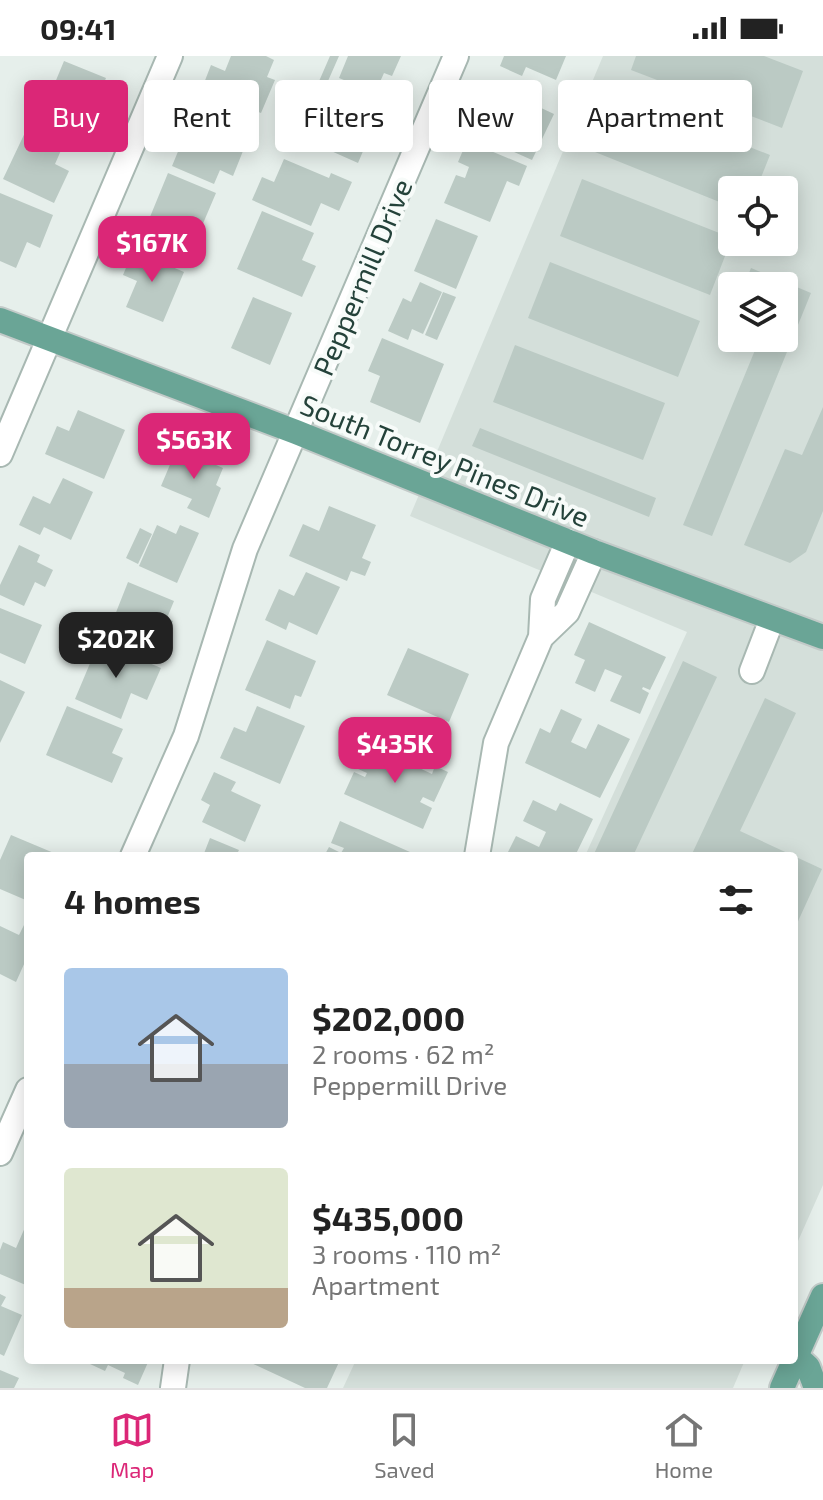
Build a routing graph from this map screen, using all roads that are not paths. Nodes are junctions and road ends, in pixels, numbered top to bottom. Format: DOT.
graph roads {
  1 [pos="170,56"];
  2 [pos="456,56"];
  3 [pos="0,320"];
  4 [pos="49,339"];
  5 [pos="296,432"];
  6 [pos="0,454"];
  7 [pos="568,541"];
  8 [pos="594,552"];
  9 [pos="772,619"];
  10 [pos="541,637"];
  11 [pos="823,637"];
  12 [pos="752,671"];
  13 [pos="135,852"];
  14 [pos="478,852"];
  15 [pos="24,1099"];
  16 [pos="0,1153"];
  17 [pos="823,1296"];
  18 [pos="798,1350"];
  19 [pos="798,1359"];
  20 [pos="176,1364"];
  21 [pos="792,1364"];
  22 [pos="173,1388"];
  23 [pos="782,1388"];
  24 [pos="816,1388"];
  1 -- 4 [label="street"];
  2 -- 5 [label="street, Peppermill Drive"];
  3 -- 4 [label="main road, South Torrey Pines Drive"];
  4 -- 5 [label="main road, South Torrey Pines Drive"];
  4 -- 6 [label="street"];
  5 -- 7 [label="main road, South Torrey Pines Drive"];
  5 -- 13 [label="street, Peppermill Drive"];
  7 -- 8 [label="main road, South Torrey Pines Drive"];
  7 -- 10 [label="street"];
  8 -- 9 [label="main road, South Torrey Pines Drive"];
  8 -- 10 [label="street"];
  9 -- 11 [label="main road, South Torrey Pines Drive"];
  9 -- 12 [label="street"];
  10 -- 14 [label="street"];
  15 -- 16 [label="street"];
  17 -- 18 [label="main road"];
  19 -- 24 [label="main road"];
  20 -- 22 [label="street"];
  21 -- 23 [label="main road"];
}
